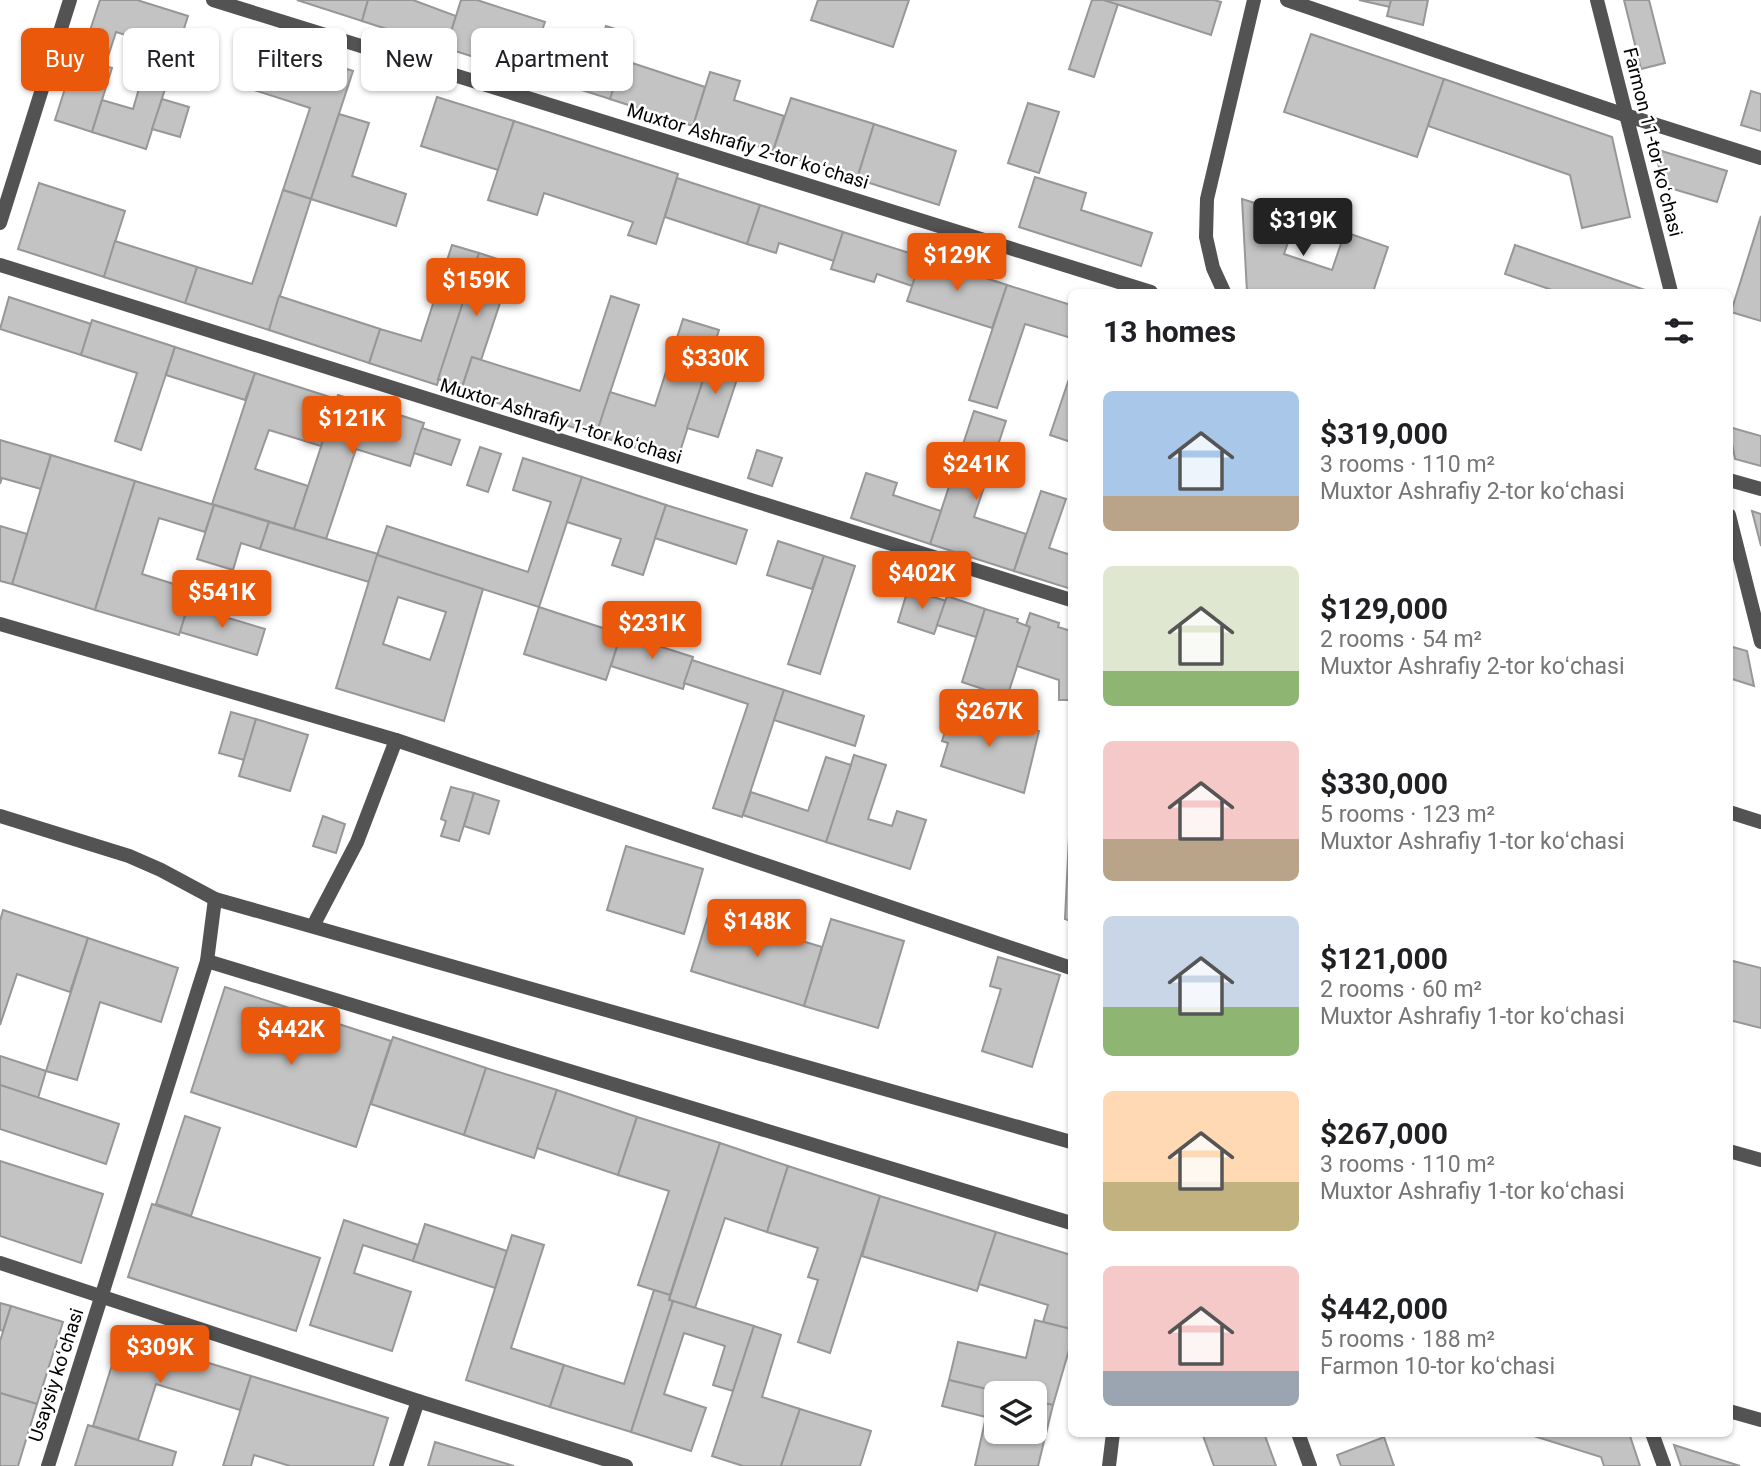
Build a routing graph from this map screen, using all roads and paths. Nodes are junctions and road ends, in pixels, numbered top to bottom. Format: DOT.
graph roads {
  1 [pos="70,0"];
  2 [pos="213,0"];
  3 [pos="1254,0"];
  4 [pos="1287,0"];
  5 [pos="1597,0"];
  6 [pos="1625,115"];
  7 [pos="1761,158"];
  8 [pos="0,223"];
  9 [pos="0,265"];
  10 [pos="1141,289"];
  11 [pos="1223,289"];
  12 [pos="1670,289"];
  13 [pos="1733,481"];
  14 [pos="1761,489"];
  15 [pos="1733,530"];
  16 [pos="1068,599"];
  17 [pos="0,624"];
  18 [pos="1761,642"];
  19 [pos="396,740"];
  20 [pos="1733,813"];
  21 [pos="0,816"];
  22 [pos="1761,822"];
  23 [pos="215,899"];
  24 [pos="313,926"];
  25 [pos="207,961"];
  26 [pos="1068,967"];
  27 [pos="1068,1141"];
  28 [pos="1733,1152"];
  29 [pos="1761,1160"];
  30 [pos="1068,1222"];
  31 [pos="0,1263"];
  32 [pos="101,1296"];
  33 [pos="418,1401"];
  34 [pos="1733,1412"];
  35 [pos="1761,1420"];
  36 [pos="1113,1437"];
  37 [pos="1299,1437"];
  38 [pos="1653,1437"];
  39 [pos="48,1466"];
  40 [pos="396,1466"];
  41 [pos="626,1466"];
  42 [pos="1109,1466"];
  43 [pos="1310,1466"];
  44 [pos="1664,1466"];
  1 -- 8 [label="street"];
  2 -- 10 [label="street, Muxtor Ashrafiy 2-tor koʻchasi"];
  3 -- 11 [label="street"];
  4 -- 6 [label="street"];
  5 -- 6 [label="street, Farmon 11-tor koʻchasi"];
  6 -- 7 [label="street"];
  6 -- 12 [label="street, Farmon 11-tor koʻchasi"];
  9 -- 16 [label="street, Muxtor Ashrafiy 1-tor koʻchasi"];
  13 -- 14 [label="street"];
  15 -- 18 [label="street"];
  17 -- 19 [label="street"];
  19 -- 24 [label="street"];
  19 -- 26 [label="street"];
  20 -- 22 [label="street"];
  21 -- 23 [label="street"];
  23 -- 24 [label="street"];
  23 -- 25 [label="street, Usaysiy koʻchasi"];
  24 -- 27 [label="street"];
  25 -- 30 [label="street"];
  25 -- 32 [label="street, Usaysiy koʻchasi"];
  28 -- 29 [label="street"];
  31 -- 32 [label="street"];
  32 -- 33 [label="street"];
  32 -- 39 [label="street, Usaysiy koʻchasi"];
  33 -- 40 [label="street"];
  33 -- 41 [label="street"];
  34 -- 35 [label="street"];
  36 -- 42 [label="street"];
  37 -- 43 [label="street"];
  38 -- 44 [label="street"];
}
